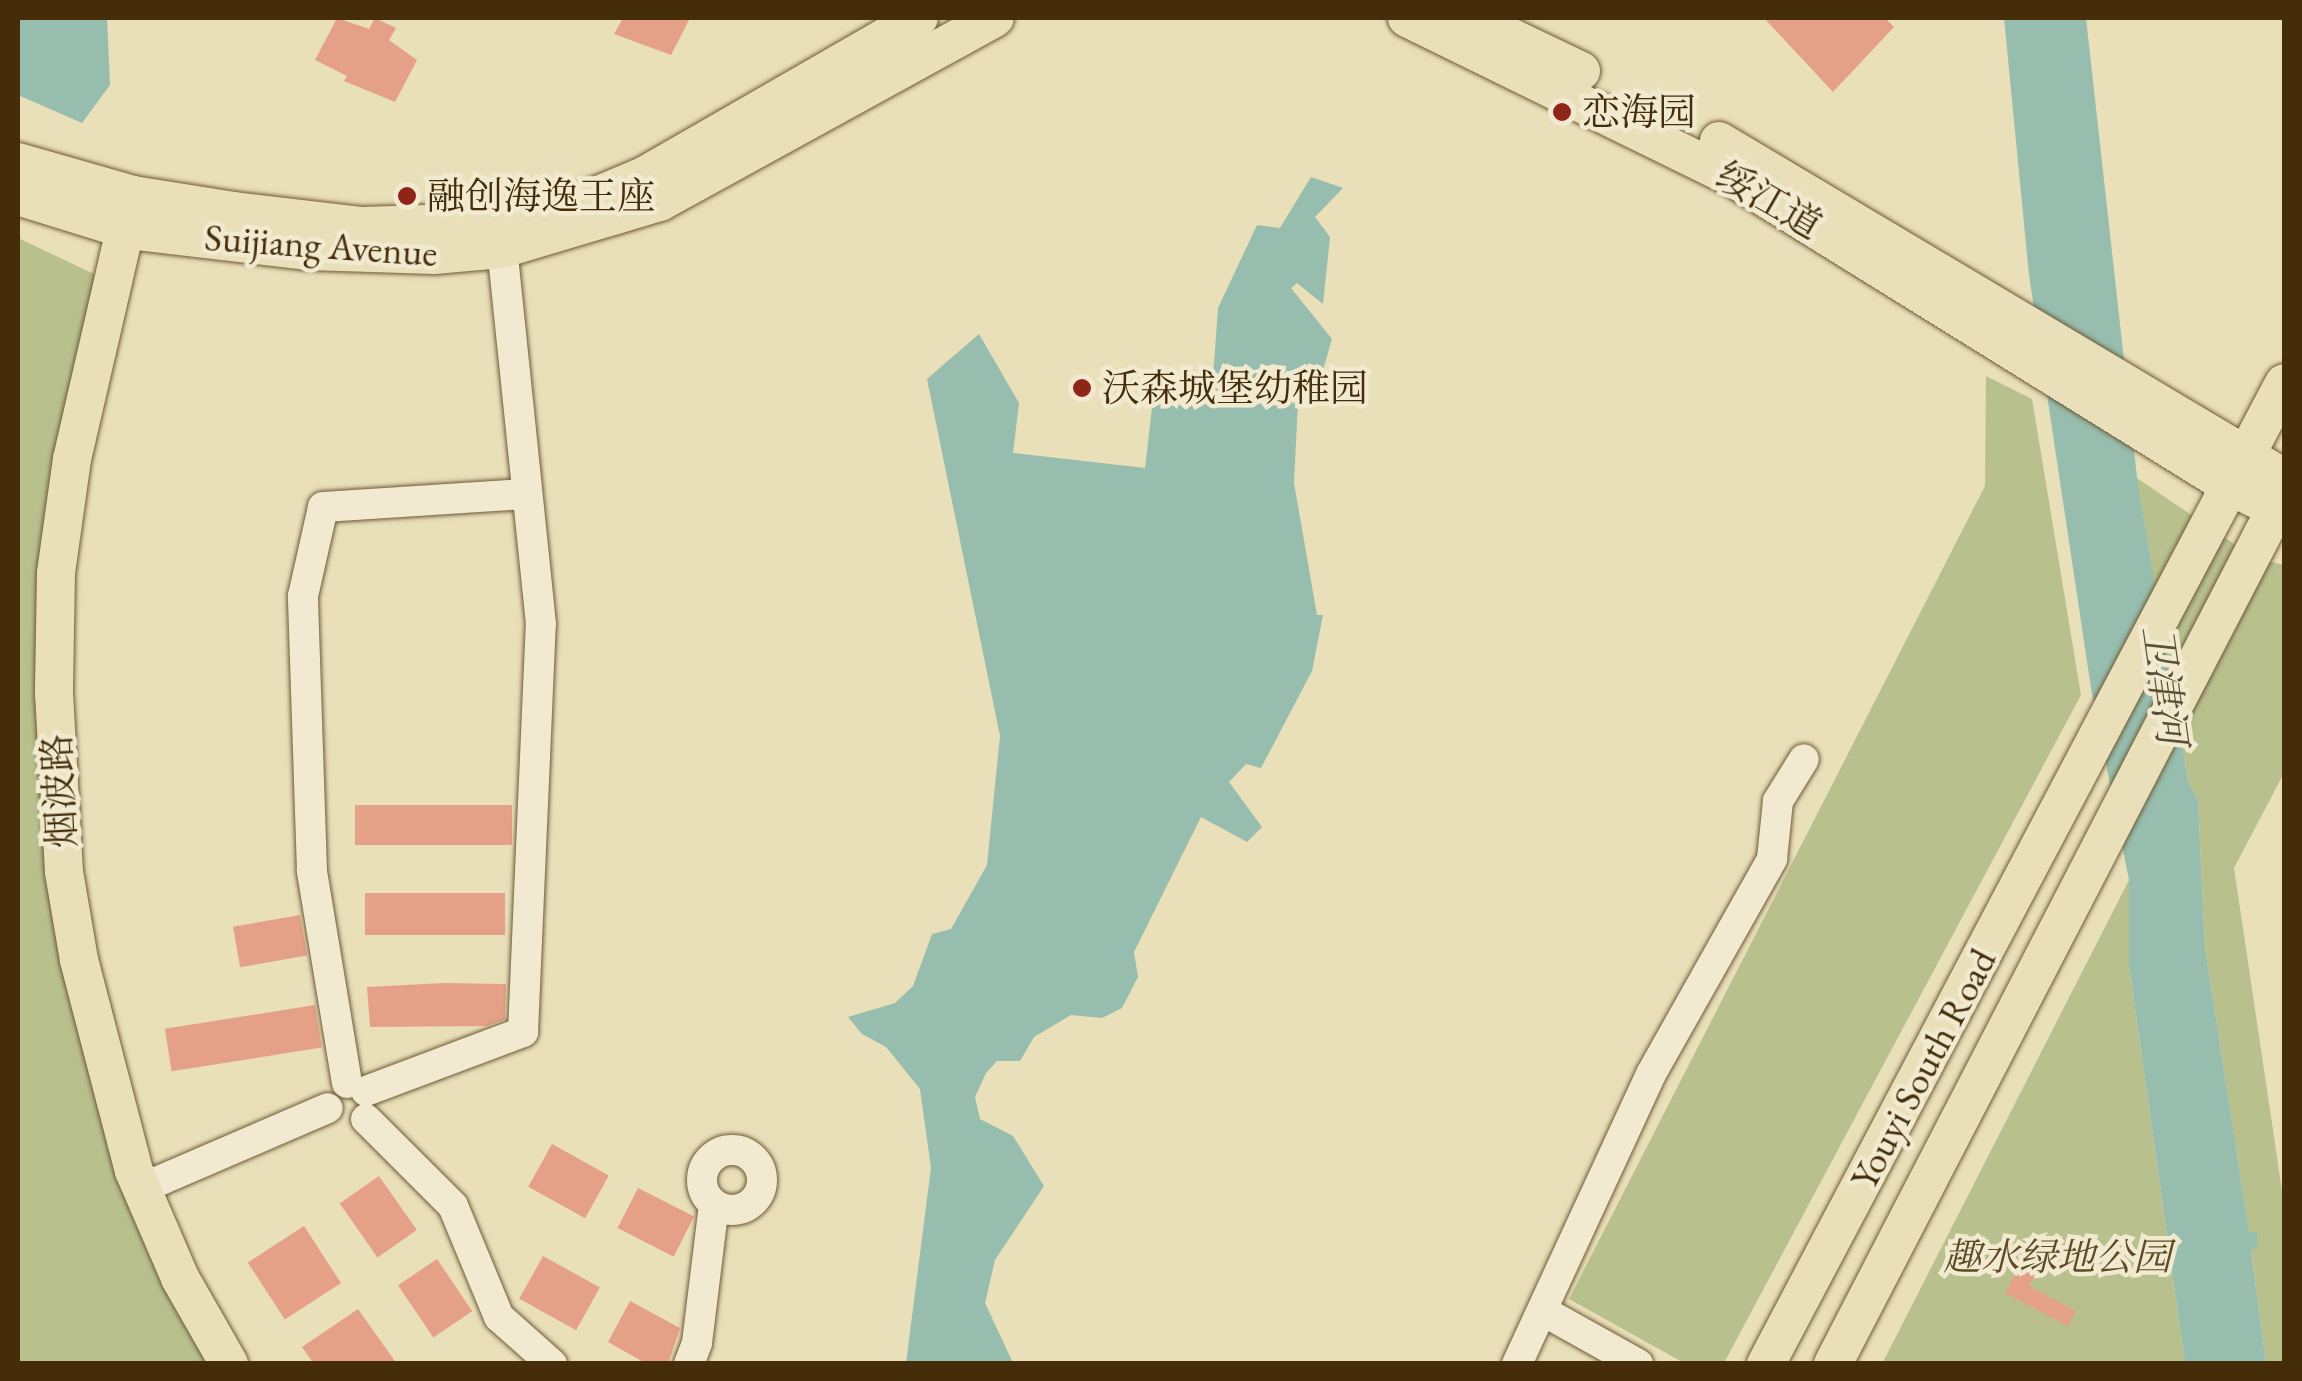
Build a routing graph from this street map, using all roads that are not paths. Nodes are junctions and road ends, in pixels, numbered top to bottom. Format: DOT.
graph roads {
  1 [pos="919,18"];
  2 [pos="995,18"];
  3 [pos="1407,18"];
  4 [pos="1470,18"];
  5 [pos="18,162"];
  6 [pos="18,196"];
  7 [pos="141,214"];
  8 [pos="502,249"];
  9 [pos="2011,332"];
  10 [pos="2284,380"];
  11 [pos="2145,416"];
  12 [pos="2284,443"];
  13 [pos="2237,472"];
  14 [pos="526,494"];
  15 [pos="2282,498"];
  16 [pos="1804,759"];
  17 [pos="359,1098"];
  18 [pos="154,1183"];
  19 [pos="714,1204"];
  20 [pos="1543,1311"];
  21 [pos="229,1364"];
  22 [pos="240,1364"];
  23 [pos="552,1364"];
  24 [pos="689,1364"];
  25 [pos="1517,1364"];
  26 [pos="1638,1364"];
  27 [pos="1766,1364"];
  28 [pos="1833,1364"];
  1 -- 7 [label="main road, Suijiang Avenue"];
  2 -- 8 [label="main road, Suijiang Avenue"];
  3 -- 9 [label="main road, 绥江道"];
  4 -- 9 [label="main road, 绥江道"];
  5 -- 7 [label="main road, Suijiang Avenue"];
  6 -- 7 [label="main road, Suijiang Avenue"];
  7 -- 8 [label="main road, Suijiang Avenue"];
  7 -- 18 [label="main road, 烟波路"];
  7 -- 21 [label="main road, 烟波路"];
  8 -- 14 [label="street"];
  9 -- 11 [label="main road"];
  10 -- 11 [label="main road"];
  10 -- 13 [label="main road, Youyi South Road"];
  11 -- 13 [label="main road"];
  12 -- 13 [label="main road"];
  13 -- 15 [label="main road"];
  13 -- 27 [label="main road, Youyi South Road"];
  14 -- 17 [label="street"];
  14 -- 17 [label="street"];
  15 -- 28 [label="main road, Youyi South Road"];
  16 -- 20 [label="street"];
  17 -- 18 [label="street"];
  17 -- 23 [label="street"];
  18 -- 22 [label="main road, 烟波路"];
  19 -- 24 [label="street"];
  20 -- 25 [label="street"];
  20 -- 26 [label="street"];
}
